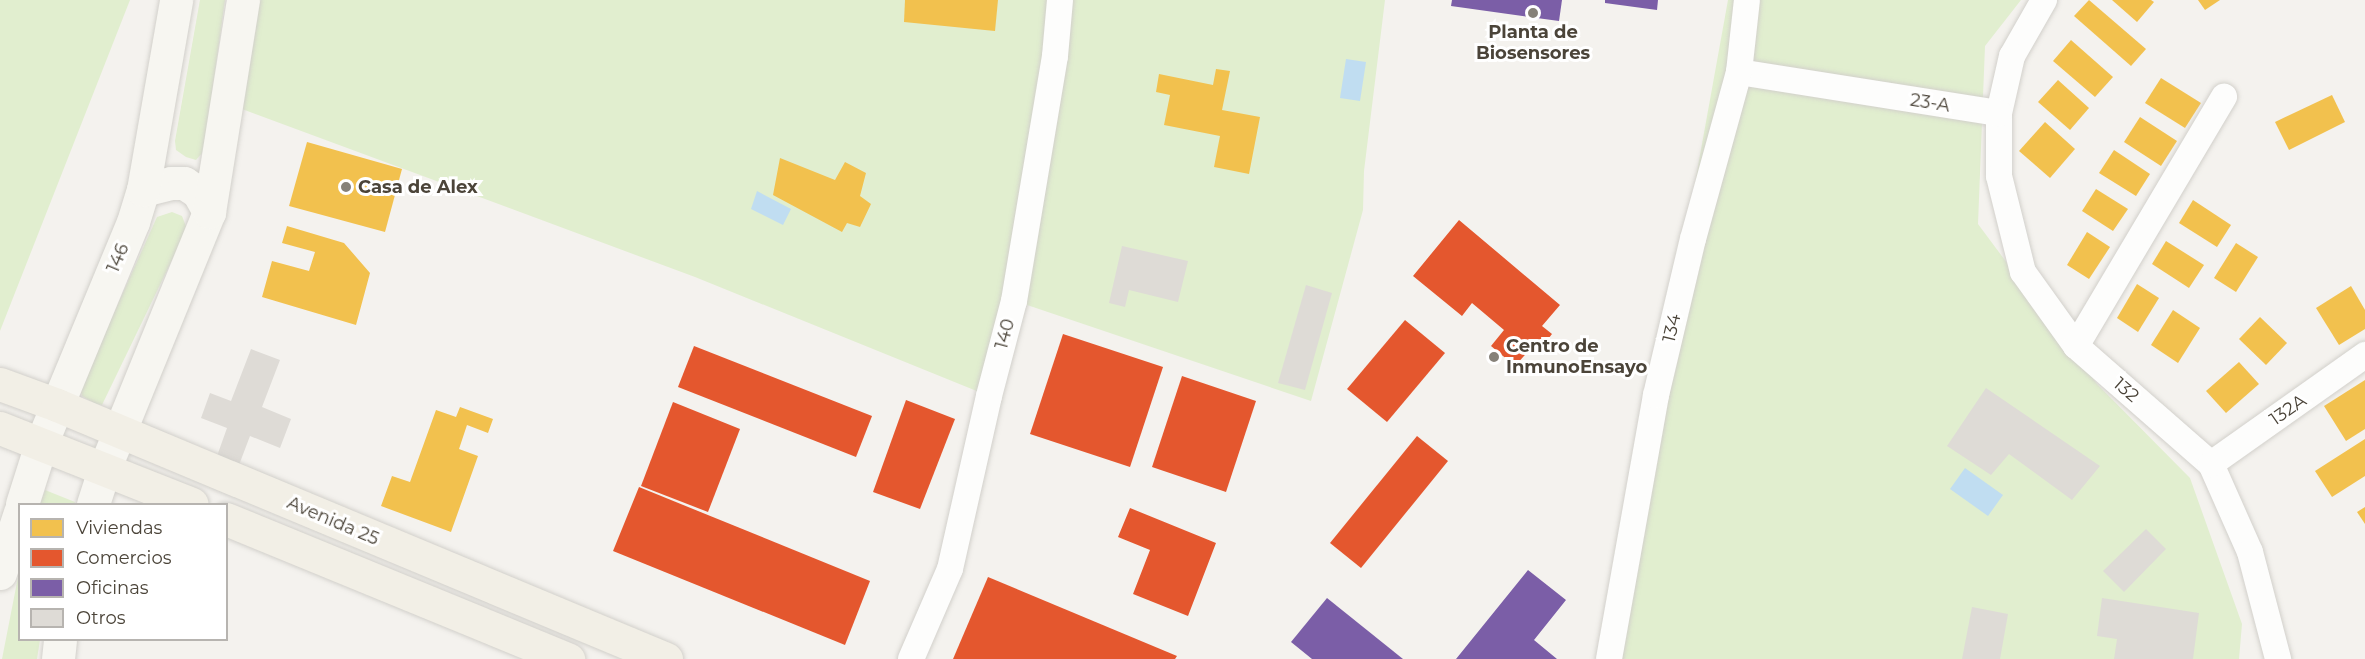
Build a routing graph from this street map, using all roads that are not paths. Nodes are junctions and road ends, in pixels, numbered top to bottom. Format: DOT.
graph roads {
  1 [pos="176,0"];
  2 [pos="243,0"];
  3 [pos="1060,0"];
  4 [pos="1747,0"];
  5 [pos="2044,0"];
  6 [pos="1739,72"];
  7 [pos="2224,97"];
  8 [pos="1999,113"];
  9 [pos="144,190"];
  10 [pos="209,212"];
  11 [pos="2076,346"];
  12 [pos="2365,355"];
  13 [pos="0,384"];
  14 [pos="57,405"];
  15 [pos="0,428"];
  16 [pos="119,432"];
  17 [pos="41,444"];
  18 [pos="2211,464"];
  19 [pos="105,467"];
  20 [pos="22,503"];
  21 [pos="93,503"];
  22 [pos="190,503"];
  23 [pos="18,518"];
  24 [pos="228,520"];
  25 [pos="0,573"];
  26 [pos="60,641"];
  27 [pos="58,659"];
  28 [pos="568,659"];
  29 [pos="666,659"];
  30 [pos="911,659"];
  31 [pos="1609,659"];
  32 [pos="2278,659"];
  1 -- 9 [label="main road, 146"];
  2 -- 10 [label="main road"];
  3 -- 30 [label="street, 140"];
  4 -- 6 [label="street, 134"];
  5 -- 8 [label="street"];
  6 -- 8 [label="street, 23-A"];
  6 -- 31 [label="street, 134"];
  7 -- 11 [label="street"];
  8 -- 11 [label="street, 132"];
  9 -- 10 [label="main road"];
  9 -- 14 [label="main road, 146"];
  10 -- 16 [label="main road"];
  11 -- 18 [label="street, 132"];
  12 -- 18 [label="street, 132A"];
  13 -- 14 [label="main road, Avenida 25"];
  14 -- 16 [label="main road, Avenida 25"];
  14 -- 17 [label="main road, 146"];
  15 -- 17 [label="main road"];
  16 -- 19 [label="main road"];
  16 -- 29 [label="main road, Avenida 25"];
  17 -- 19 [label="main road"];
  17 -- 20 [label="main road, 146"];
  18 -- 32 [label="street, 132"];
  19 -- 21 [label="main road"];
  19 -- 22 [label="main road"];
  23 -- 25 [label="main road"];
  24 -- 28 [label="main road"];
  26 -- 27 [label="main road"];
}
